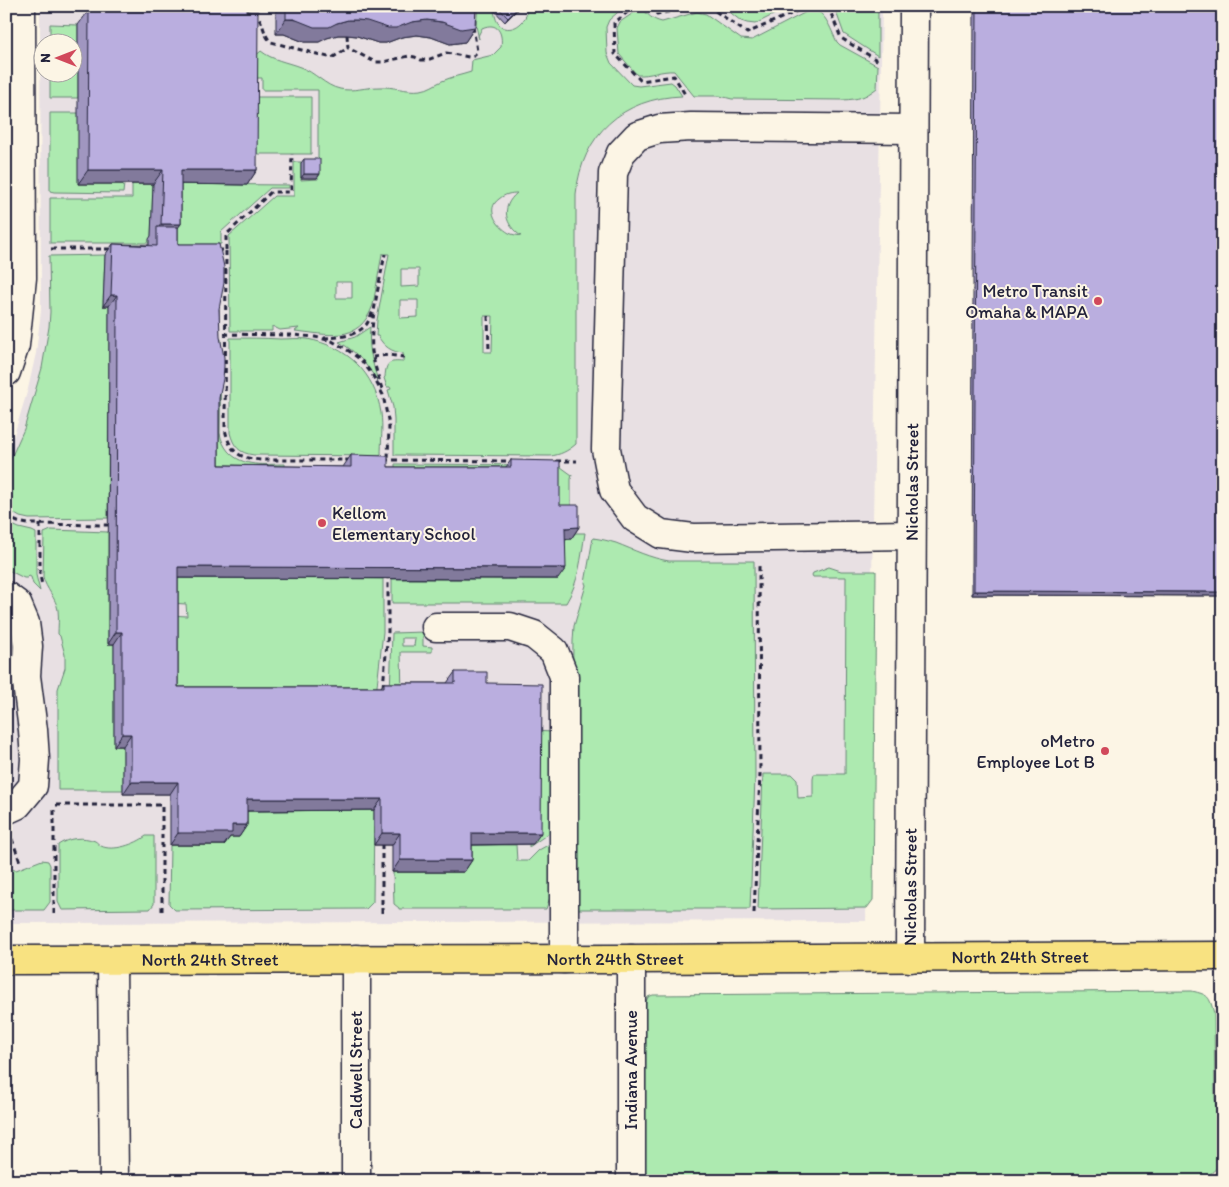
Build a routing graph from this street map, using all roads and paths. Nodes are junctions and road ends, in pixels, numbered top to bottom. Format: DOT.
graph roads {
  1 [pos="21,6"];
  2 [pos="635,6"];
  3 [pos="650,6"];
  4 [pos="700,6"];
  5 [pos="708,6"];
  6 [pos="809,6"];
  7 [pos="828,6"];
  8 [pos="914,6"];
  9 [pos="237,10"];
  10 [pos="473,20"];
  11 [pos="347,35"];
  12 [pos="348,48"];
  13 [pos="14,56"];
  14 [pos="880,62"];
  15 [pos="690,101"];
  16 [pos="913,129"];
  17 [pos="292,154"];
  18 [pos="14,156"];
  19 [pos="45,249"];
  20 [pos="121,249"];
  21 [pos="216,250"];
  22 [pos="226,250"];
  23 [pos="386,254"];
  24 [pos="375,308"];
  25 [pos="488,316"];
  26 [pos="212,334"];
  27 [pos="226,334"];
  28 [pos="321,338"];
  29 [pos="489,352"];
  30 [pos="404,356"];
  31 [pos="373,357"];
  32 [pos="6,372"];
  33 [pos="383,394"];
  34 [pos="288,460"];
  35 [pos="353,460"];
  36 [pos="380,460"];
  37 [pos="388,460"];
  38 [pos="514,461"];
  39 [pos="553,461"];
  40 [pos="582,461"];
  41 [pos="288,469"];
  42 [pos="6,517"];
  43 [pos="40,524"];
  44 [pos="108,525"];
  45 [pos="911,536"];
  46 [pos="759,557"];
  47 [pos="388,579"];
  48 [pos="43,588"];
  49 [pos="6,596"];
  50 [pos="436,627"];
  51 [pos="16,683"];
  52 [pos="383,695"];
  53 [pos="6,810"];
  54 [pos="11,837"];
  55 [pos="382,845"];
  56 [pos="20,862"];
  57 [pos="754,913"];
  58 [pos="54,914"];
  59 [pos="162,914"];
  60 [pos="382,914"];
  61 [pos="1223,956"];
  62 [pos="910,958"];
  63 [pos="356,959"];
  64 [pos="564,959"];
  65 [pos="630,959"];
  66 [pos="6,960"];
  67 [pos="112,960"];
  68 [pos="114,1181"];
  69 [pos="356,1181"];
  70 [pos="630,1181"];
  1 -- 13 [label="street"];
  2 -- 15 [label="path"];
  3 -- 4 [label="path"];
  5 -- 6 [label="path"];
  7 -- 14 [label="path"];
  8 -- 16 [label="street, Nicholas Street"];
  9 -- 12 [label="path"];
  10 -- 12 [label="path"];
  11 -- 12 [label="path"];
  13 -- 18 [label="street"];
  16 -- 45 [label="street, Nicholas Street"];
  16 -- 45 [label="street"];
  17 -- 22 [label="path"];
  18 -- 32 [label="street"];
  19 -- 20 [label="path"];
  21 -- 22 [label="path"];
  22 -- 27 [label="path"];
  23 -- 24 [label="path"];
  24 -- 28 [label="path"];
  24 -- 31 [label="path"];
  25 -- 29 [label="path"];
  26 -- 27 [label="path"];
  27 -- 28 [label="path"];
  27 -- 34 [label="path"];
  28 -- 33 [label="path"];
  30 -- 31 [label="path"];
  31 -- 33 [label="path"];
  33 -- 37 [label="path"];
  34 -- 35 [label="path"];
  34 -- 41 [label="path"];
  36 -- 37 [label="path"];
  37 -- 38 [label="path"];
  39 -- 40 [label="path"];
  42 -- 43 [label="path"];
  43 -- 44 [label="path"];
  43 -- 48 [label="path"];
  45 -- 62 [label="street, Nicholas Street"];
  46 -- 57 [label="path"];
  47 -- 52 [label="path"];
  49 -- 51 [label="street"];
  50 -- 64 [label="street"];
  51 -- 53 [label="street"];
  54 -- 56 [label="path"];
  55 -- 60 [label="path"];
  58 -- 59 [label="path"];
  61 -- 62 [label="main road, North 24th Street"];
  62 -- 65 [label="main road, North 24th Street"];
  63 -- 64 [label="main road, North 24th Street"];
  63 -- 67 [label="main road, North 24th Street"];
  63 -- 69 [label="street, Caldwell Street"];
  64 -- 65 [label="main road, North 24th Street"];
  65 -- 70 [label="street, Indiana Avenue"];
  66 -- 67 [label="main road, North 24th Street"];
  67 -- 68 [label="street"];
}
